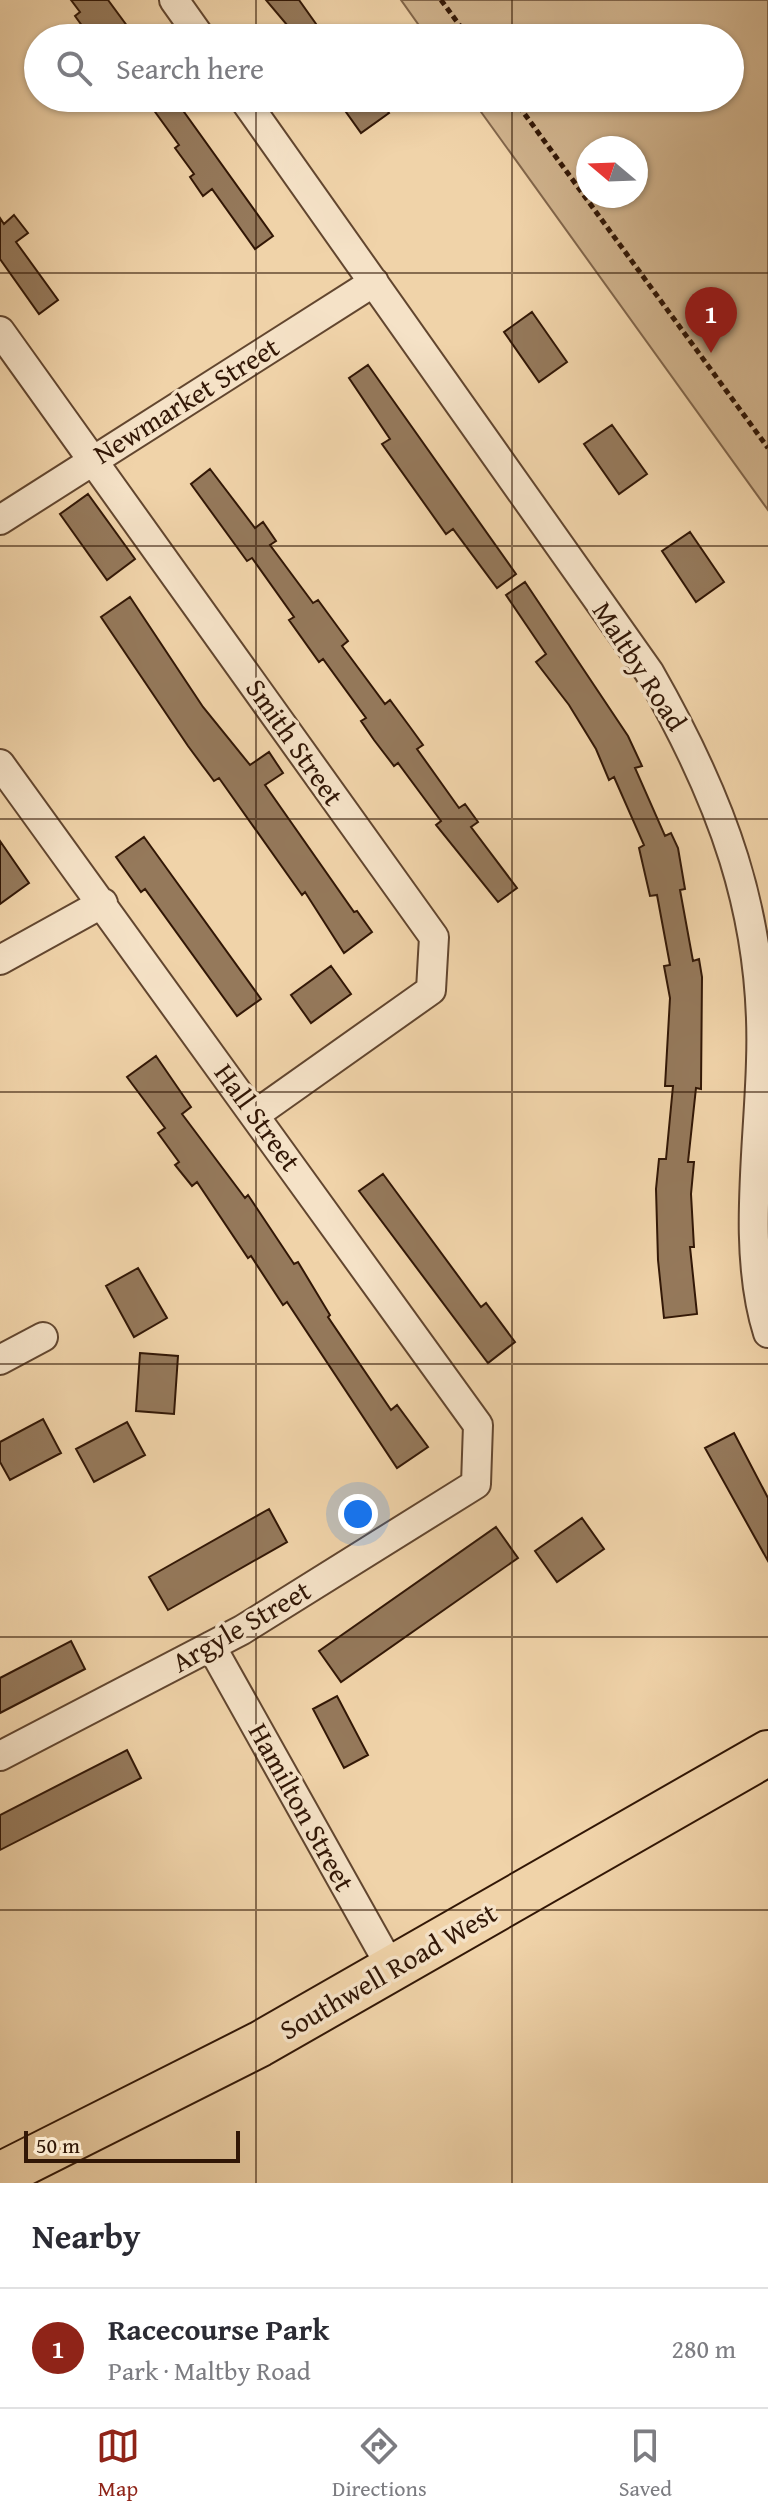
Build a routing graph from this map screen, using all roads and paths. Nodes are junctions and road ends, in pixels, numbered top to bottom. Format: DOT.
graph roads {
  1 [pos="174,0"];
  2 [pos="441,0"];
  3 [pos="191,24"];
  4 [pos="459,24"];
  5 [pos="253,112"];
  6 [pos="523,112"];
  7 [pos="374,282"];
  8 [pos="0,331"];
  9 [pos="768,448"];
  10 [pos="93,458"];
  11 [pos="0,520"];
  12 [pos="0,764"];
  13 [pos="103,903"];
  14 [pos="0,960"];
  15 [pos="256,1114"];
  16 [pos="768,1333"];
  17 [pos="43,1337"];
  18 [pos="0,1360"];
  19 [pos="476,1484"];
  20 [pos="211,1646"];
  21 [pos="768,1753"];
  22 [pos="0,1756"];
  23 [pos="392,1969"];
  24 [pos="0,2175"];
  1 -- 3 [label="street"];
  2 -- 4 [label="path"];
  5 -- 7 [label="street, Maltby Road"];
  6 -- 9 [label="path"];
  7 -- 10 [label="street, Newmarket Street"];
  7 -- 16 [label="street, Maltby Road"];
  8 -- 10 [label="street, Smith Street"];
  10 -- 11 [label="street, Newmarket Street"];
  10 -- 15 [label="street, Smith Street"];
  12 -- 13 [label="street, Hall Street"];
  13 -- 14 [label="street"];
  13 -- 15 [label="street, Hall Street"];
  15 -- 19 [label="street, Hall Street"];
  17 -- 18 [label="street"];
  19 -- 20 [label="street, Argyle Street"];
  20 -- 22 [label="street, Argyle Street"];
  20 -- 23 [label="street, Hamilton Street"];
  21 -- 23 [label="main road, Southwell Road West"];
  23 -- 24 [label="main road, Southwell Road West"];
}
